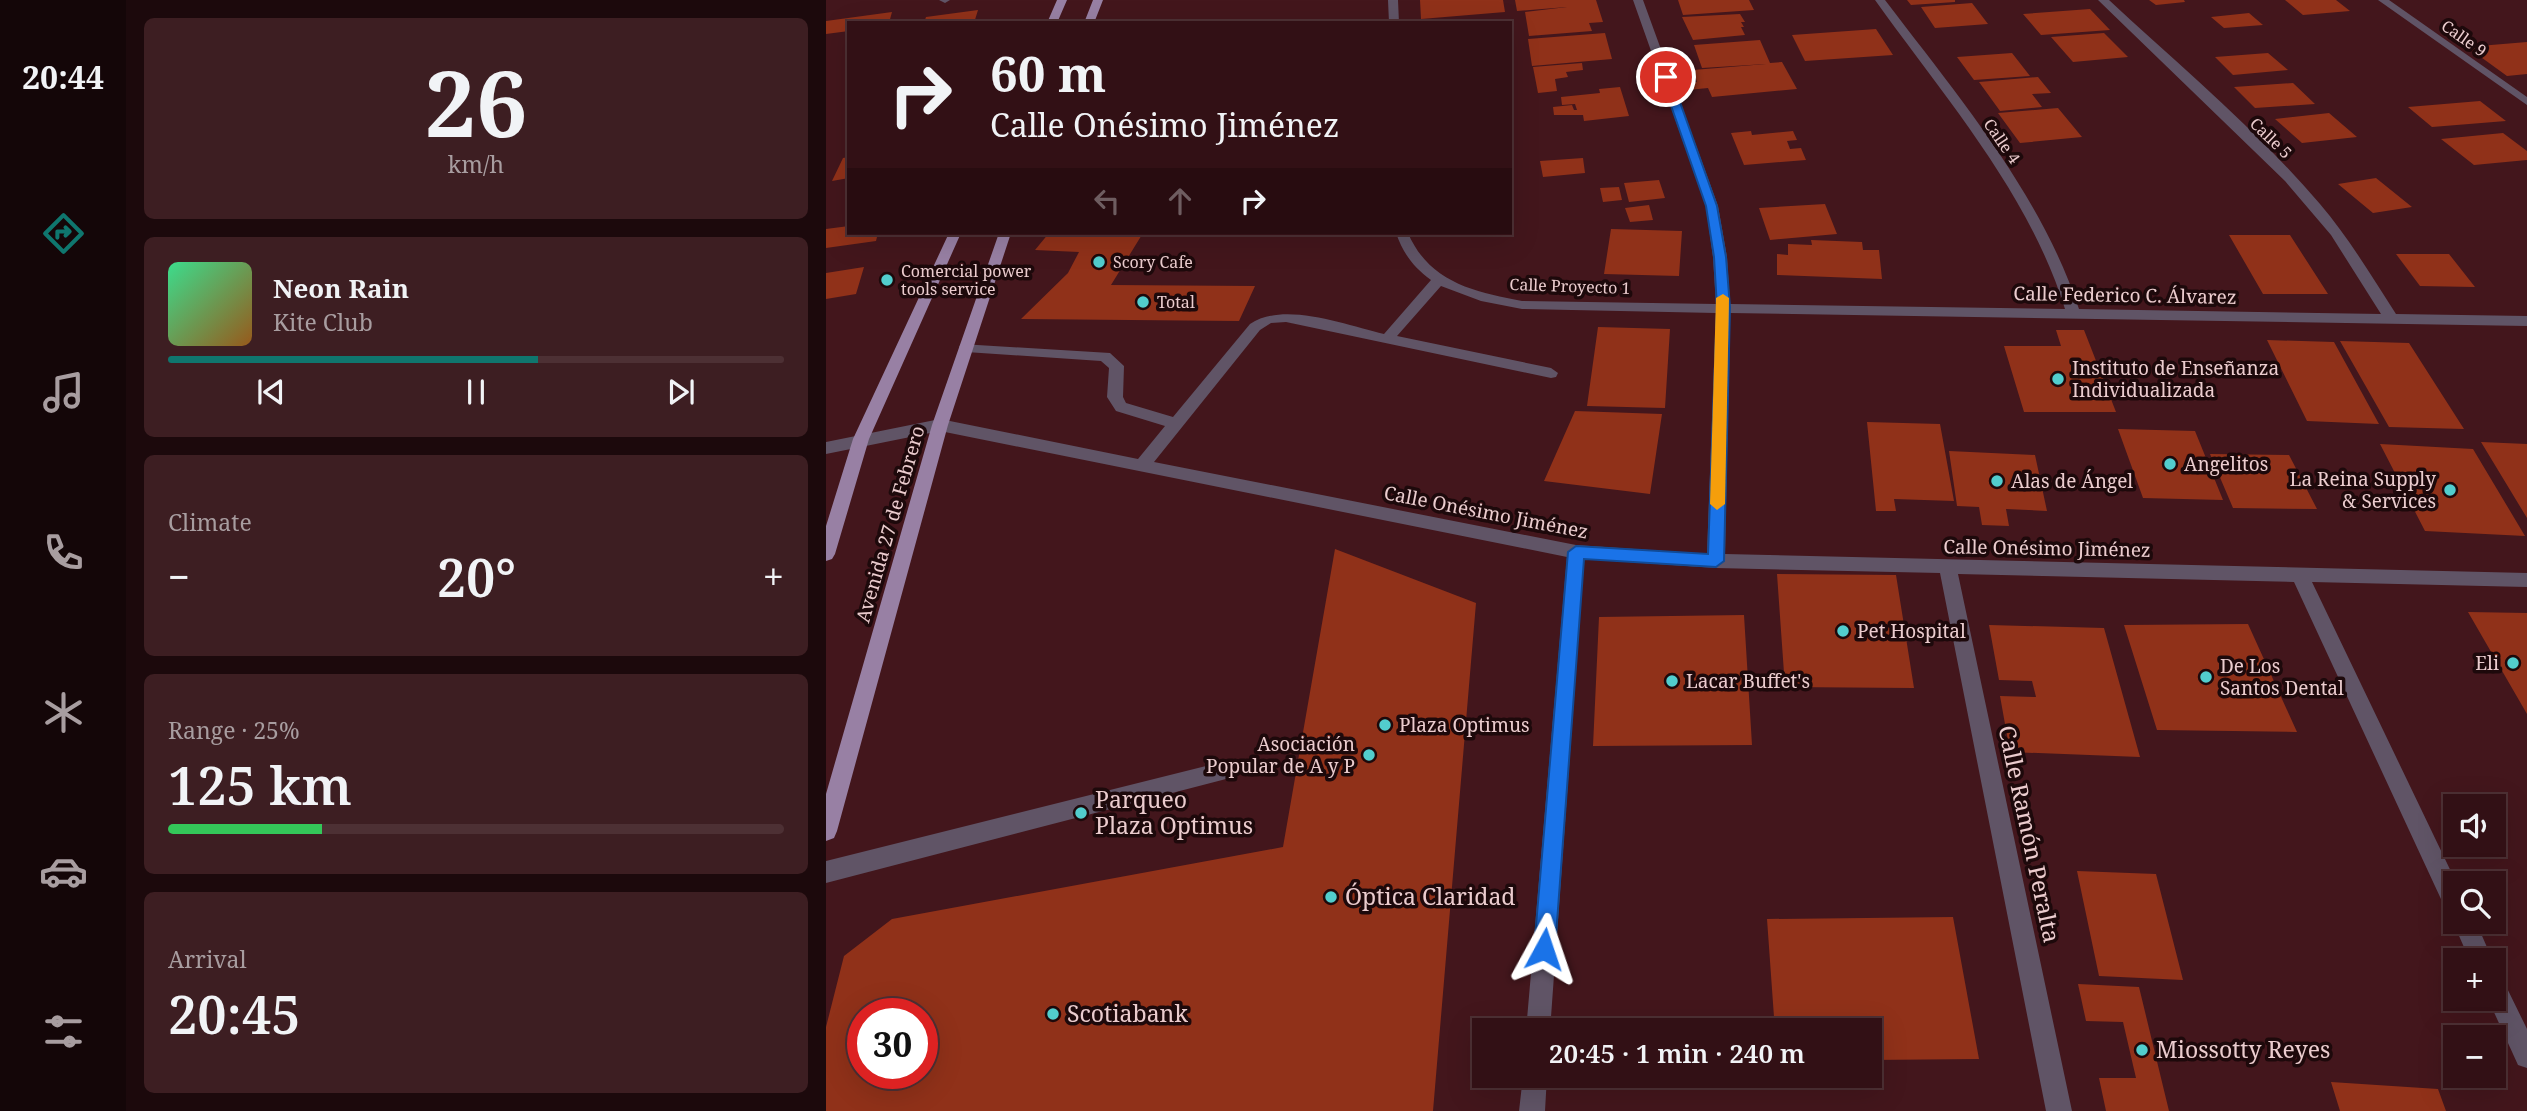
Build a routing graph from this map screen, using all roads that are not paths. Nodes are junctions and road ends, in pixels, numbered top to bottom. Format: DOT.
graph roads {
  1 [pos="1062,0"];
  2 [pos="1098,0"];
  3 [pos="1394,0"];
  4 [pos="1638,0"];
  5 [pos="1880,0"];
  6 [pos="2103,0"];
  7 [pos="2384,0"];
  8 [pos="1053,21"];
  9 [pos="1089,21"];
  10 [pos="1394,21"];
  11 [pos="2527,102"];
  12 [pos="954,235"];
  13 [pos="1004,235"];
  14 [pos="1403,235"];
  15 [pos="1439,279"];
  16 [pos="1723,307"];
  17 [pos="2073,313"];
  18 [pos="2392,320"];
  19 [pos="2527,321"];
  20 [pos="1387,340"];
  21 [pos="966,347"];
  22 [pos="1551,373"];
  23 [pos="1178,424"];
  24 [pos="940,425"];
  25 [pos="861,439"];
  26 [pos="826,448"];
  27 [pos="1142,465"];
  28 [pos="1576,552"];
  29 [pos="826,554"];
  30 [pos="1716,561"];
  31 [pos="1948,567"];
  32 [pos="2300,575"];
  33 [pos="2527,580"];
  34 [pos="1226,769"];
  35 [pos="826,831"];
  36 [pos="826,872"];
  37 [pos="2443,879"];
  38 [pos="2506,1011"];
  39 [pos="1539,1018"];
  40 [pos="2527,1056"];
  41 [pos="1534,1088"];
  42 [pos="1532,1111"];
  43 [pos="2059,1111"];
  1 -- 8 [label="main road"];
  2 -- 9 [label="main road"];
  3 -- 10 [label="street"];
  4 -- 16 [label="street"];
  5 -- 17 [label="street, Calle 4"];
  6 -- 18 [label="street, Calle 5"];
  7 -- 11 [label="street, Calle 9"];
  12 -- 25 [label="main road"];
  13 -- 21 [label="main road, Avenida 27 de Febrero"];
  14 -- 15 [label="street, Calle Proyecto 1"];
  15 -- 16 [label="street, Calle Proyecto 1"];
  15 -- 20 [label="street"];
  16 -- 17 [label="street, Calle Federico C. Álvarez"];
  16 -- 30 [label="street"];
  17 -- 18 [label="street, Calle Federico C. Álvarez"];
  18 -- 19 [label="street, Calle Federico C. Álvarez"];
  20 -- 22 [label="street"];
  20 -- 23 [label="street"];
  21 -- 23 [label="street"];
  21 -- 24 [label="main road, Avenida 27 de Febrero"];
  23 -- 27 [label="street"];
  24 -- 25 [label="street, Calle Onésimo Jiménez"];
  24 -- 27 [label="street, Calle Onésimo Jiménez"];
  24 -- 35 [label="main road, Avenida 27 de Febrero"];
  25 -- 26 [label="street, Calle Onésimo Jiménez"];
  25 -- 29 [label="main road"];
  27 -- 28 [label="street, Calle Onésimo Jiménez"];
  28 -- 30 [label="street, Calle Onésimo Jiménez"];
  28 -- 39 [label="street"];
  30 -- 31 [label="street, Calle Onésimo Jiménez"];
  31 -- 32 [label="street, Calle Onésimo Jiménez"];
  31 -- 43 [label="street, Calle Ramón Peralta"];
  32 -- 33 [label="street, Calle Onésimo Jiménez"];
  32 -- 37 [label="street"];
  34 -- 36 [label="street"];
  38 -- 40 [label="street"];
  41 -- 42 [label="street"];
}
